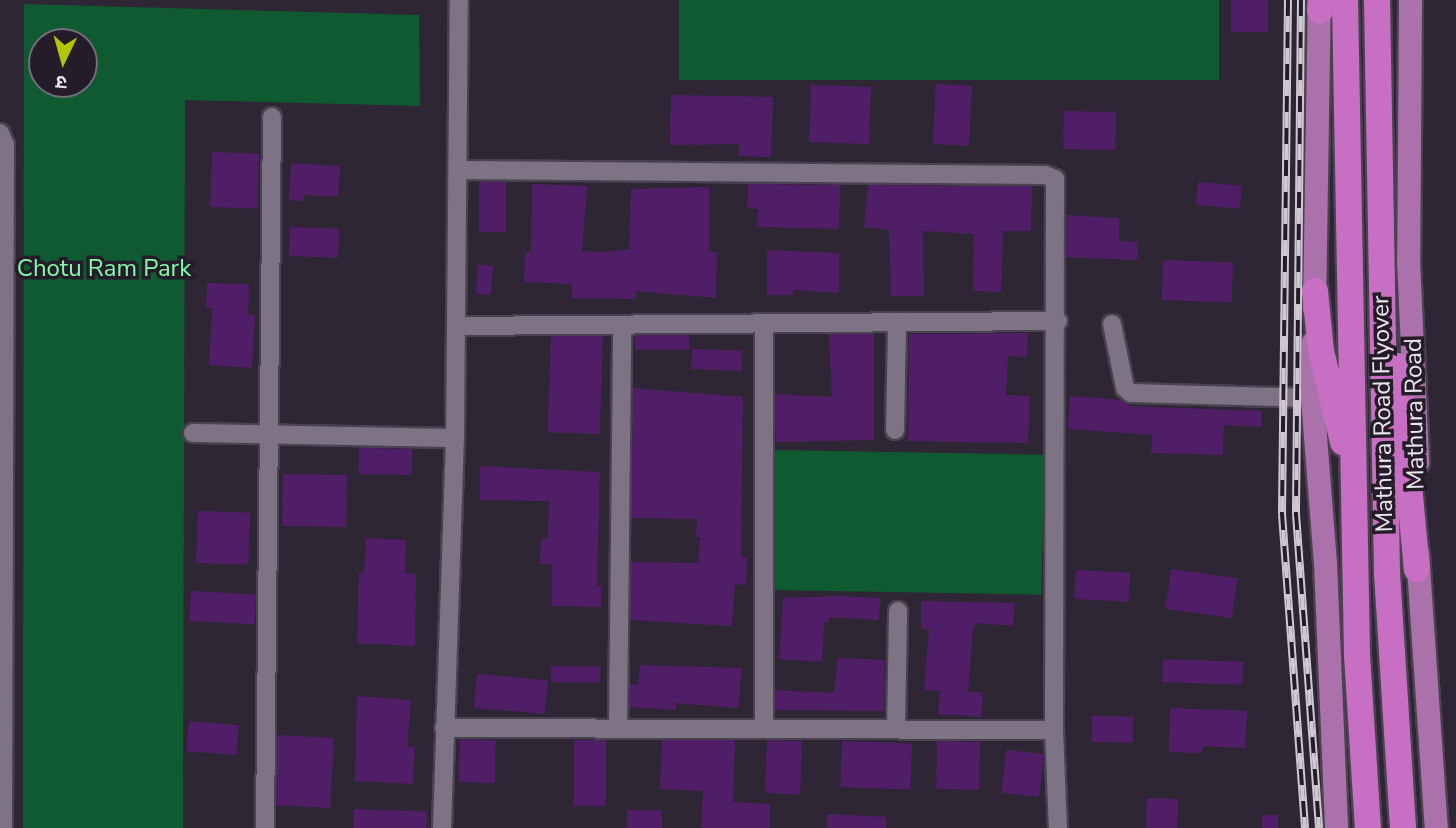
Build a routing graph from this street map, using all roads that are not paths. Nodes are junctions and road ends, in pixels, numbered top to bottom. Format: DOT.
graph roads {
  1 [pos="459,0"];
  2 [pos="1345,0"];
  3 [pos="1377,0"];
  4 [pos="1410,0"];
  5 [pos="1320,4"];
  6 [pos="272,117"];
  7 [pos="0,133"];
  8 [pos="458,170"];
  9 [pos="1380,282"];
  10 [pos="1315,290"];
  11 [pos="1058,321"];
  12 [pos="764,323"];
  13 [pos="897,323"];
  14 [pos="1112,324"];
  15 [pos="622,325"];
  16 [pos="456,326"];
  17 [pos="1312,398"];
  18 [pos="895,430"];
  19 [pos="193,433"];
  20 [pos="269,435"];
  21 [pos="455,438"];
  22 [pos="1354,488"];
  23 [pos="1416,569"];
  24 [pos="898,611"];
  25 [pos="444,728"];
  26 [pos="618,729"];
  27 [pos="764,729"];
  28 [pos="896,729"];
  29 [pos="1054,730"];
  30 [pos="3,828"];
  31 [pos="265,828"];
  32 [pos="442,828"];
  33 [pos="1058,828"];
  34 [pos="1336,828"];
  35 [pos="1368,828"];
  36 [pos="1403,828"];
  37 [pos="1436,828"];
  1 -- 8 [label="street"];
  2 -- 22 [label="highway"];
  3 -- 9 [label="highway, Mathura Road Flyover"];
  4 -- 23 [label="main road, Mathura Road"];
  5 -- 10 [label="main road"];
  6 -- 20 [label="street"];
  7 -- 30 [label="street"];
  8 -- 11 [label="street"];
  8 -- 16 [label="street"];
  9 -- 23 [label="highway"];
  9 -- 36 [label="highway, Mathura Road Flyover"];
  10 -- 17 [label="main road"];
  10 -- 22 [label="highway"];
  11 -- 13 [label="street"];
  11 -- 29 [label="street"];
  12 -- 13 [label="street"];
  12 -- 15 [label="street"];
  12 -- 27 [label="street"];
  13 -- 18 [label="street"];
  14 -- 17 [label="street"];
  15 -- 16 [label="street"];
  15 -- 26 [label="street"];
  16 -- 21 [label="street"];
  17 -- 34 [label="main road"];
  19 -- 20 [label="street"];
  20 -- 21 [label="street"];
  20 -- 31 [label="street"];
  21 -- 25 [label="street"];
  22 -- 35 [label="highway, Mathura Road Flyover"];
  23 -- 37 [label="main road, Mathura Road"];
  24 -- 28 [label="street"];
  25 -- 26 [label="street"];
  25 -- 32 [label="street"];
  26 -- 27 [label="street"];
  27 -- 28 [label="street"];
  28 -- 29 [label="street"];
  29 -- 33 [label="street"];
}
